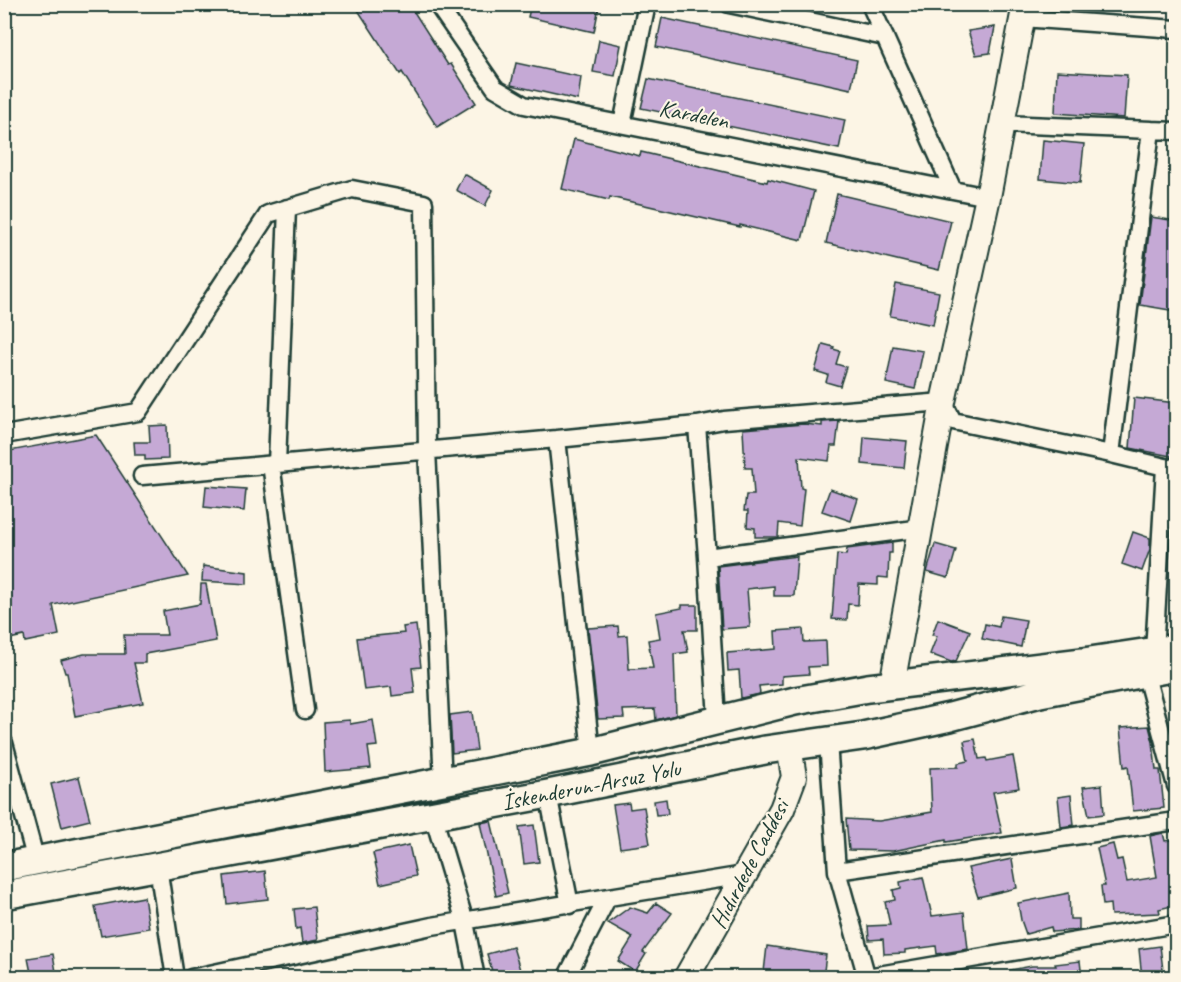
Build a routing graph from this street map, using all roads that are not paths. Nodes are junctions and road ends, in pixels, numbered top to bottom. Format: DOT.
graph roads {
  1 [pos="437,4"];
  2 [pos="647,4"];
  3 [pos="729,4"];
  4 [pos="870,4"];
  5 [pos="1024,11"];
  6 [pos="1176,29"];
  7 [pos="885,37"];
  8 [pos="622,124"];
  9 [pos="1003,124"];
  10 [pos="1150,130"];
  11 [pos="1176,131"];
  12 [pos="953,190"];
  13 [pos="988,197"];
  14 [pos="287,208"];
  15 [pos="943,402"];
  16 [pos="696,425"];
  17 [pos="4,435"];
  18 [pos="557,439"];
  19 [pos="427,450"];
  20 [pos="1111,454"];
  21 [pos="274,464"];
  22 [pos="1171,468"];
  23 [pos="142,476"];
  24 [pos="922,528"];
  25 [pos="707,556"];
  26 [pos="1158,658"];
  27 [pos="1176,667"];
  28 [pos="892,685"];
  29 [pos="806,699"];
  30 [pos="305,710"];
  31 [pos="717,719"];
  32 [pos="897,729"];
  33 [pos="4,743"];
  34 [pos="809,743"];
  35 [pos="591,752"];
  36 [pos="443,782"];
  37 [pos="1176,786"];
  38 [pos="548,794"];
  39 [pos="433,815"];
  40 [pos="1176,820"];
  41 [pos="36,861"];
  42 [pos="4,867"];
  43 [pos="158,867"];
  44 [pos="837,871"];
  45 [pos="744,875"];
  46 [pos="4,895"];
  47 [pos="607,898"];
  48 [pos="570,905"];
  49 [pos="465,922"];
  50 [pos="1176,924"];
  51 [pos="867,977"];
  52 [pos="175,978"];
  53 [pos="191,978"];
  54 [pos="476,978"];
  55 [pos="566,978"];
  56 [pos="686,978"];
  1 -- 8 [label="street, Kardelen"];
  2 -- 8 [label="street"];
  3 -- 7 [label="street"];
  4 -- 7 [label="street"];
  5 -- 6 [label="street"];
  5 -- 9 [label="street"];
  7 -- 12 [label="street"];
  8 -- 12 [label="street, Kardelen"];
  9 -- 10 [label="street"];
  9 -- 13 [label="street"];
  10 -- 11 [label="street"];
  10 -- 20 [label="street"];
  12 -- 13 [label="street, Kardelen"];
  13 -- 15 [label="street"];
  14 -- 17 [label="street"];
  14 -- 19 [label="street"];
  14 -- 21 [label="street"];
  15 -- 16 [label="street"];
  15 -- 20 [label="street"];
  15 -- 24 [label="street"];
  16 -- 18 [label="street"];
  16 -- 25 [label="street"];
  18 -- 19 [label="street"];
  18 -- 35 [label="street"];
  19 -- 21 [label="street"];
  19 -- 36 [label="street"];
  20 -- 22 [label="street"];
  21 -- 23 [label="street"];
  21 -- 30 [label="street"];
  22 -- 26 [label="street"];
  24 -- 25 [label="street"];
  24 -- 28 [label="street"];
  25 -- 31 [label="street"];
  26 -- 27 [label="main road, İskenderun-Arsuz Yolu"];
  26 -- 28 [label="main road, İskenderun-Arsuz Yolu"];
  26 -- 32 [label="main road, İskenderun-Arsuz Yolu"];
  26 -- 37 [label="street"];
  28 -- 29 [label="main road, İskenderun-Arsuz Yolu"];
  28 -- 32 [label="main road"];
  29 -- 31 [label="main road, İskenderun-Arsuz Yolu"];
  29 -- 34 [label="main road"];
  31 -- 35 [label="main road, İskenderun-Arsuz Yolu"];
  32 -- 34 [label="main road, İskenderun-Arsuz Yolu"];
  33 -- 41 [label="street"];
  34 -- 38 [label="main road, İskenderun-Arsuz Yolu"];
  34 -- 44 [label="street"];
  34 -- 45 [label="street, Hıdırdede Caddesi"];
  35 -- 36 [label="main road, İskenderun-Arsuz Yolu"];
  36 -- 41 [label="main road, İskenderun-Arsuz Yolu"];
  38 -- 39 [label="main road, İskenderun-Arsuz Yolu"];
  38 -- 48 [label="street"];
  39 -- 43 [label="main road, İskenderun-Arsuz Yolu"];
  39 -- 49 [label="street"];
  40 -- 44 [label="street"];
  41 -- 42 [label="main road, İskenderun-Arsuz Yolu"];
  43 -- 46 [label="main road, İskenderun-Arsuz Yolu"];
  43 -- 52 [label="street"];
  44 -- 51 [label="street"];
  45 -- 47 [label="street"];
  45 -- 56 [label="street, Hıdırdede Caddesi"];
  47 -- 48 [label="street"];
  47 -- 55 [label="street"];
  48 -- 49 [label="street"];
  49 -- 53 [label="street"];
  49 -- 54 [label="street"];
  50 -- 51 [label="street"];
}
